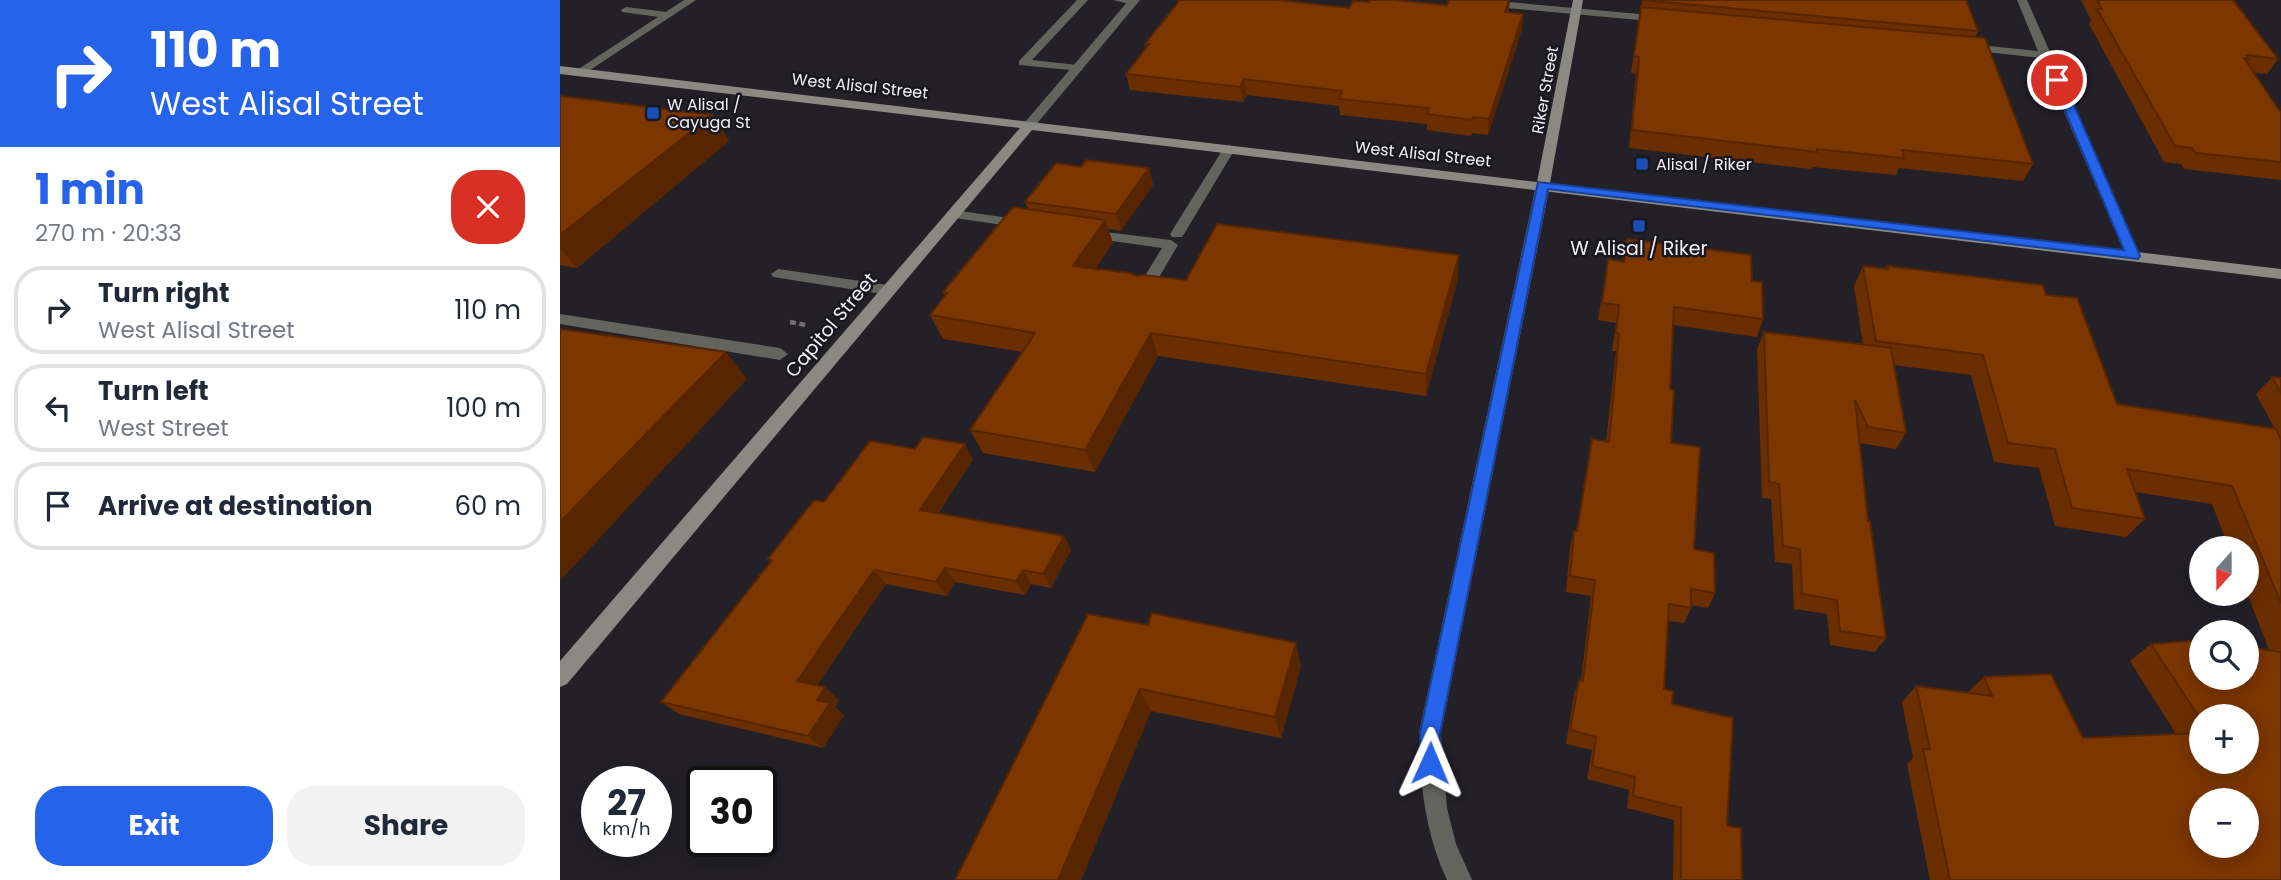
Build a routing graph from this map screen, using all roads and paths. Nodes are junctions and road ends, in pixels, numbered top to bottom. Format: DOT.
graph roads {
  1 [pos="691,0"];
  2 [pos="1083,0"];
  3 [pos="1118,0"];
  4 [pos="1452,0"];
  5 [pos="2022,0"];
  6 [pos="1134,1"];
  7 [pos="1577,6"];
  8 [pos="626,10"];
  9 [pos="667,15"];
  10 [pos="1676,21"];
  11 [pos="1950,46"];
  12 [pos="2046,55"];
  13 [pos="1077,69"];
  14 [pos="560,70"];
  15 [pos="580,72"];
  16 [pos="1030,124"];
  17 [pos="1229,149"];
  18 [pos="1543,185"];
  19 [pos="953,214"];
  20 [pos="1033,226"];
  21 [pos="1074,232"];
  22 [pos="1177,234"];
  23 [pos="2133,256"];
  24 [pos="778,274"];
  25 [pos="2281,274"];
  26 [pos="888,290"];
  27 [pos="1143,292"];
  28 [pos="560,319"];
  29 [pos="780,354"];
  30 [pos="560,677"];
  31 [pos="1460,880"];
  1 -- 9 [label="street"];
  2 -- 13 [label="street"];
  3 -- 6 [label="street"];
  4 -- 7 [label="street"];
  5 -- 12 [label="street"];
  6 -- 13 [label="street, Capitol Street"];
  7 -- 10 [label="street"];
  7 -- 18 [label="main road, Riker Street"];
  8 -- 9 [label="street"];
  9 -- 15 [label="street"];
  11 -- 12 [label="street"];
  12 -- 23 [label="street"];
  13 -- 16 [label="street, Capitol Street"];
  14 -- 15 [label="main road, West Alisal Street"];
  15 -- 16 [label="main road, West Alisal Street"];
  16 -- 17 [label="main road, West Alisal Street"];
  16 -- 19 [label="main road, Capitol Street"];
  17 -- 18 [label="main road, West Alisal Street"];
  17 -- 22 [label="street"];
  18 -- 23 [label="main road, West Alisal Street"];
  18 -- 31 [label="street"];
  19 -- 20 [label="street"];
  19 -- 26 [label="main road, Capitol Street"];
  21 -- 27 [label="street"];
  23 -- 25 [label="main road, West Alisal Street"];
  24 -- 26 [label="street"];
  26 -- 30 [label="main road, Capitol Street"];
  28 -- 29 [label="street"];
}
